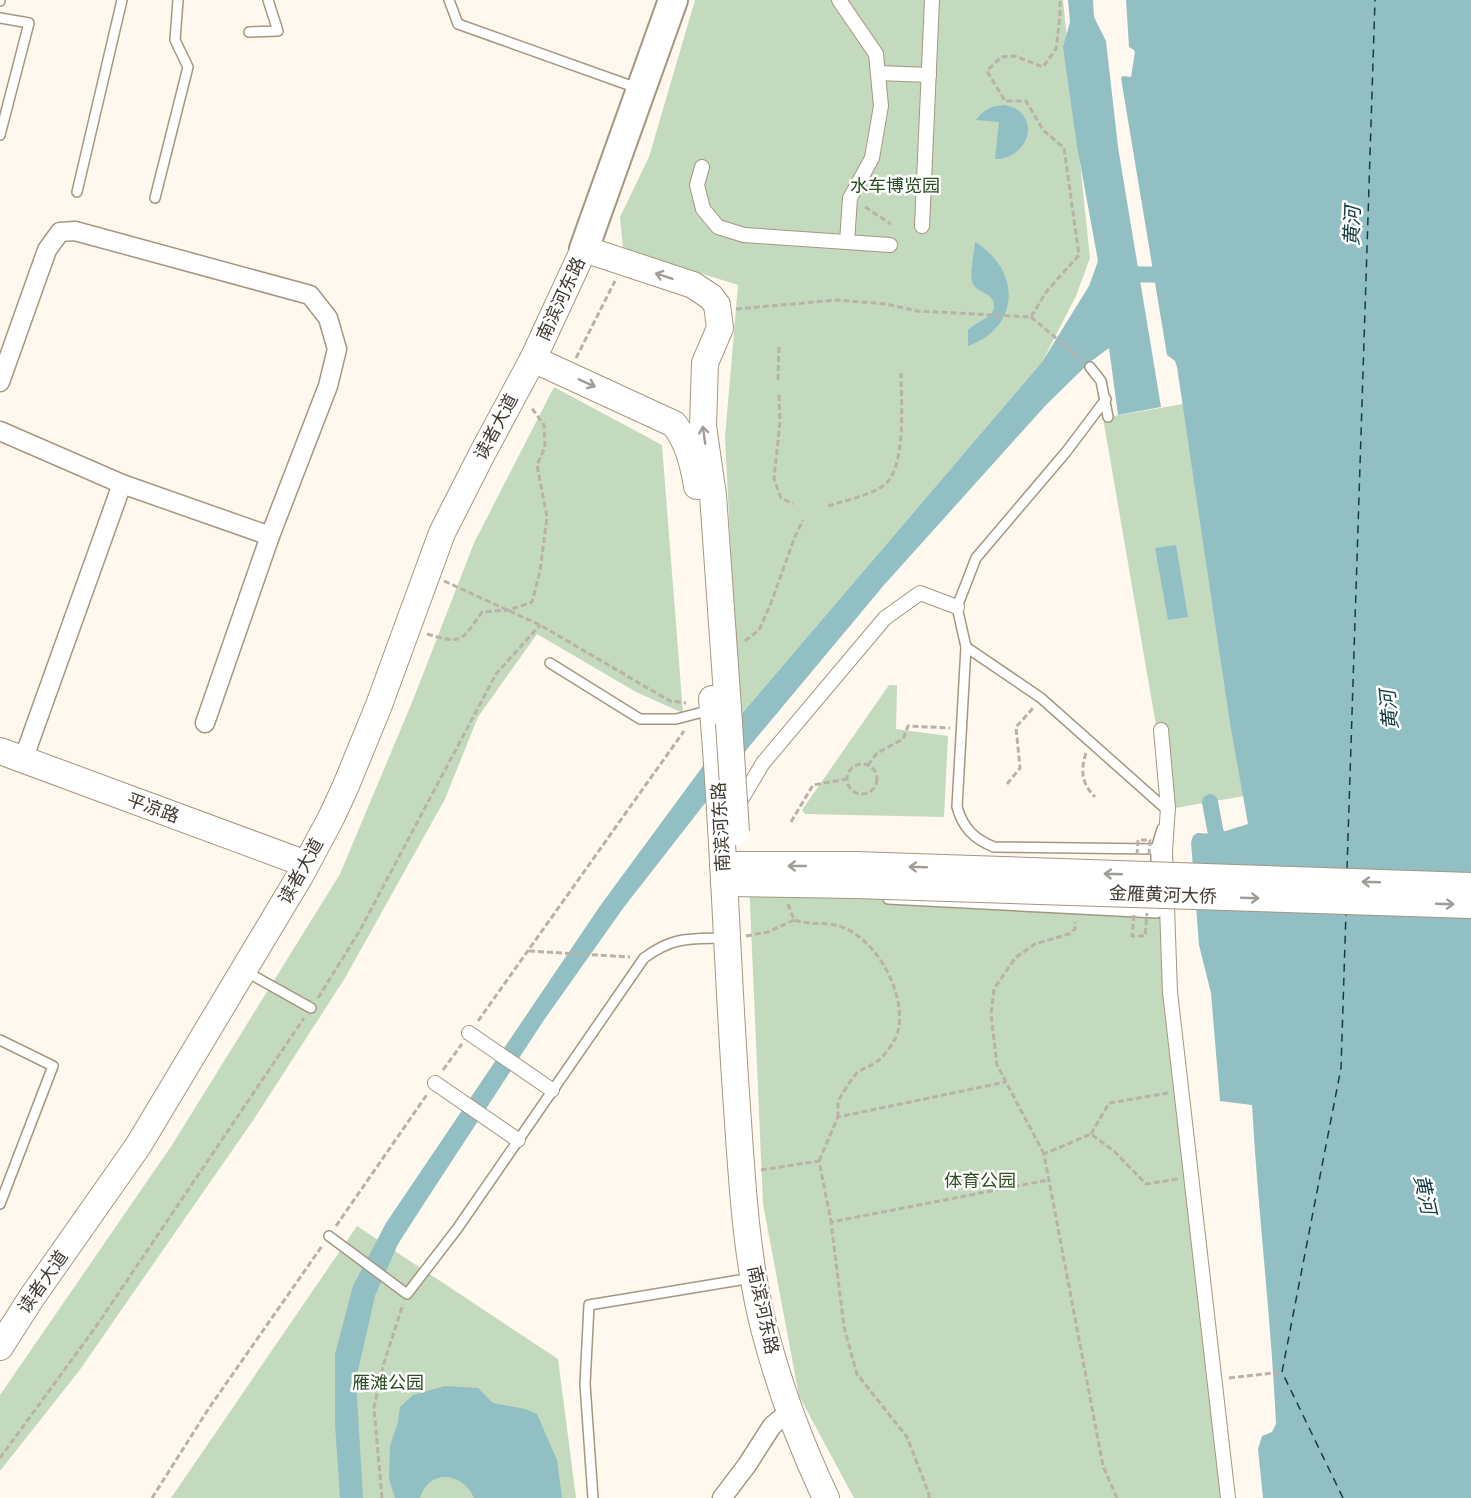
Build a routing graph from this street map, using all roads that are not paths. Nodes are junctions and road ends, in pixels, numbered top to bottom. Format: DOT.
graph roads {
  1 [pos="122,0"];
  2 [pos="178,0"];
  3 [pos="268,0"];
  4 [pos="449,0"];
  5 [pos="674,0"];
  6 [pos="839,0"];
  7 [pos="932,0"];
  8 [pos="0,18"];
  9 [pos="249,32"];
  10 [pos="879,73"];
  11 [pos="929,75"];
  12 [pos="642,90"];
  13 [pos="0,135"];
  14 [pos="702,167"];
  15 [pos="77,192"];
  16 [pos="155,198"];
  17 [pos="922,226"];
  18 [pos="847,242"];
  19 [pos="890,244"];
  20 [pos="584,249"];
  21 [pos="533,359"];
  22 [pos="1090,367"];
  23 [pos="0,382"];
  24 [pos="1106,399"];
  25 [pos="1108,417"];
  26 [pos="0,430"];
  27 [pos="122,484"];
  28 [pos="270,536"];
  29 [pos="957,607"];
  30 [pos="966,647"];
  31 [pos="550,663"];
  32 [pos="713,718"];
  33 [pos="205,723"];
  34 [pos="1161,730"];
  35 [pos="11,756"];
  36 [pos="1168,808"];
  37 [pos="729,833"];
  38 [pos="1156,849"];
  39 [pos="306,864"];
  40 [pos="731,874"];
  41 [pos="856,875"];
  42 [pos="1471,885"];
  43 [pos="784,894"];
  44 [pos="880,898"];
  45 [pos="1471,905"];
  46 [pos="734,938"];
  47 [pos="244,970"];
  48 [pos="311,1008"];
  49 [pos="475,1037"];
  50 [pos="0,1040"];
  51 [pos="440,1086"];
  52 [pos="552,1090"];
  53 [pos="518,1140"];
  54 [pos="0,1204"];
  55 [pos="329,1236"];
  56 [pos="754,1277"];
  57 [pos="0,1347"];
  58 [pos="790,1411"];
  59 [pos="593,1498"];
  60 [pos="722,1498"];
  61 [pos="826,1498"];
  62 [pos="843,1498"];
  63 [pos="1228,1498"];
  1 -- 15 [label="lane"];
  2 -- 16 [label="lane"];
  3 -- 9 [label="lane"];
  4 -- 12 [label="lane"];
  5 -- 12 [label="main road, 南滨河东路"];
  6 -- 10 [label="street"];
  7 -- 11 [label="street"];
  8 -- 13 [label="lane"];
  10 -- 11 [label="street"];
  10 -- 18 [label="street"];
  11 -- 17 [label="street"];
  12 -- 20 [label="main road, 南滨河东路"];
  14 -- 18 [label="street"];
  18 -- 19 [label="street"];
  20 -- 21 [label="main road, 南滨河东路"];
  32 -- 20 [label="main road, 南滨河东路, one-way"];
  21 -- 32 [label="main road, 南滨河东路, one-way"];
  21 -- 39 [label="main road, 读者大道"];
  22 -- 24 [label="lane"];
  23 -- 28 [label="street"];
  24 -- 25 [label="lane"];
  24 -- 29 [label="lane"];
  26 -- 27 [label="street"];
  27 -- 28 [label="street"];
  27 -- 35 [label="street"];
  28 -- 33 [label="street"];
  29 -- 30 [label="lane"];
  29 -- 37 [label="street"];
  30 -- 36 [label="lane"];
  30 -- 38 [label="lane"];
  31 -- 32 [label="lane"];
  32 -- 37 [label="main road, 南滨河东路, bridge"];
  34 -- 36 [label="street"];
  35 -- 39 [label="main road, 平凉路"];
  36 -- 38 [label="lane"];
  36 -- 63 [label="street"];
  37 -- 40 [label="main road, 南滨河东路"];
  38 -- 44 [label="lane"];
  39 -- 47 [label="main road, 读者大道"];
  40 -- 41 [label="main road"];
  40 -- 43 [label="lane"];
  40 -- 46 [label="main road, 南滨河东路"];
  42 -- 41 [label="main road, 金雁黄河大侨, one-way, bridge"];
  41 -- 45 [label="main road, 金雁黄河大侨, one-way, bridge"];
  46 -- 52 [label="lane"];
  46 -- 56 [label="main road, 南滨河东路"];
  46 -- 62 [label="main road, 南滨河东路"];
  47 -- 48 [label="lane"];
  47 -- 57 [label="main road, 读者大道"];
  49 -- 52 [label="street"];
  50 -- 54 [label="lane"];
  51 -- 53 [label="street"];
  52 -- 53 [label="lane"];
  53 -- 55 [label="lane"];
  56 -- 58 [label="main road, 南滨河东路"];
  56 -- 59 [label="lane"];
  58 -- 60 [label="street"];
  58 -- 61 [label="main road, 南滨河东路"];
}
